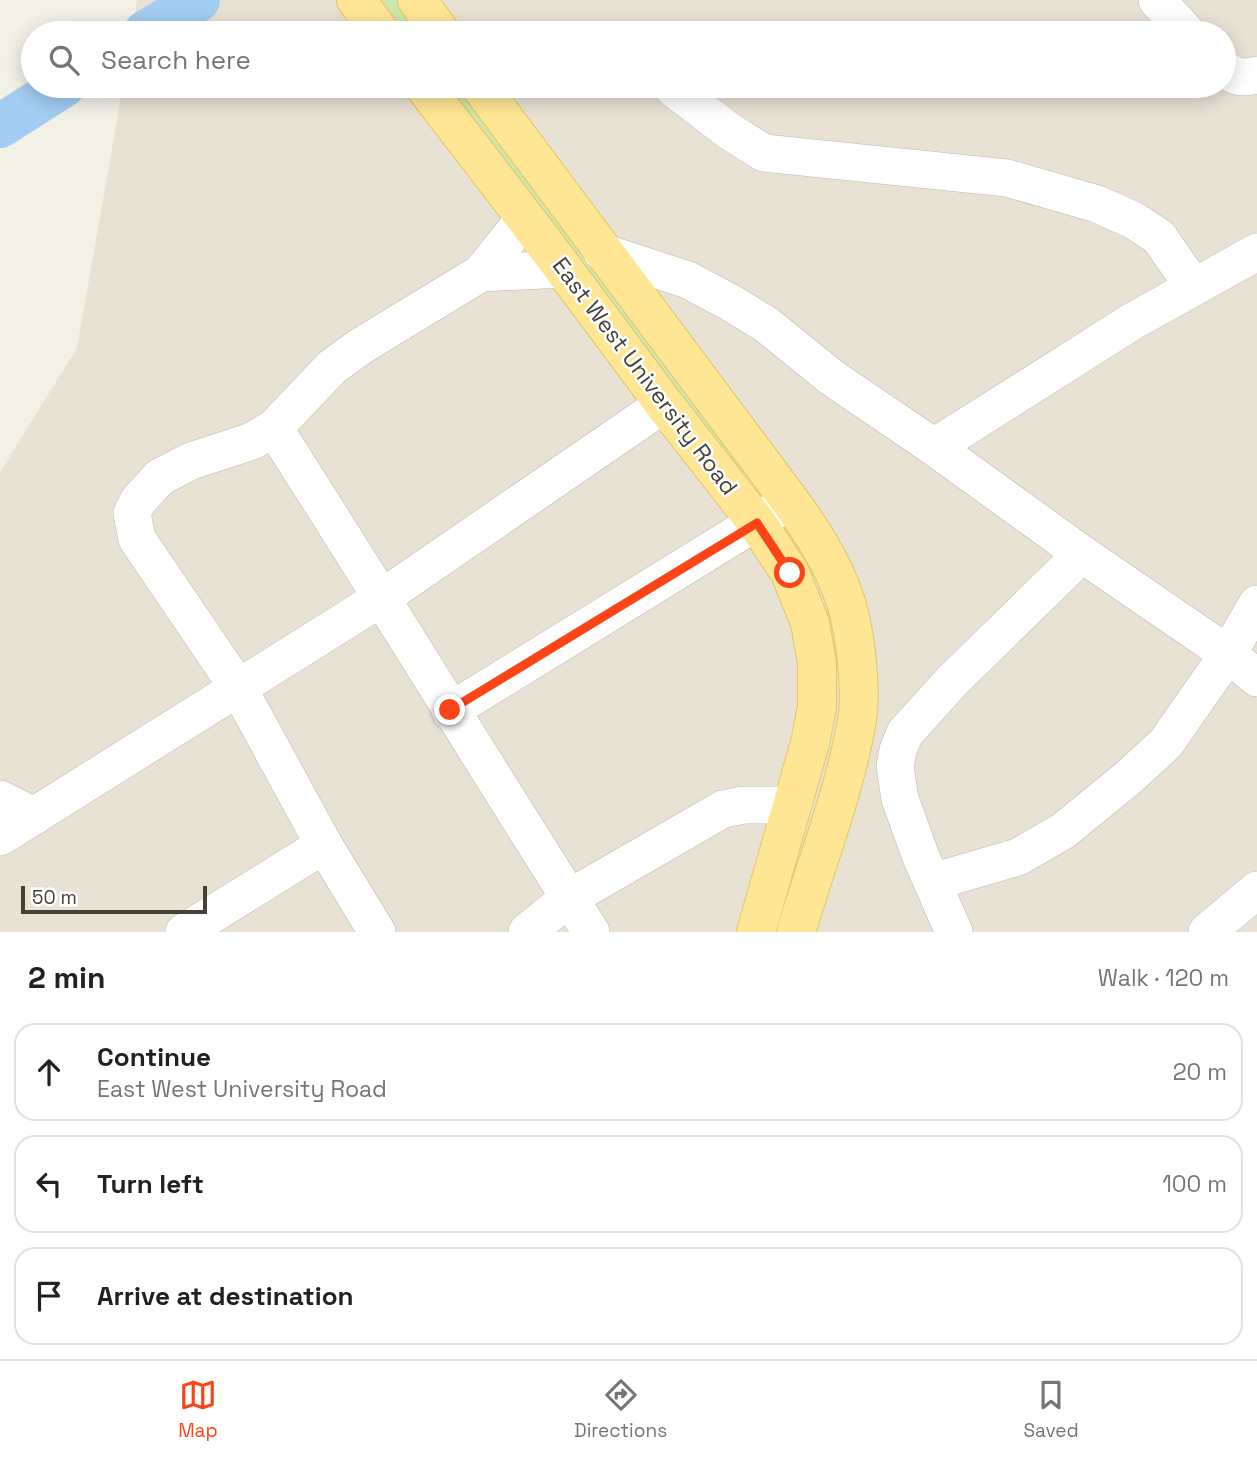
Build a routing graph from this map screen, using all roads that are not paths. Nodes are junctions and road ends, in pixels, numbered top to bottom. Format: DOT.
graph roads {
  1 [pos="1157,0"];
  2 [pos="417,1"];
  3 [pos="432,21"];
  4 [pos="1176,21"];
  5 [pos="1257,75"];
  6 [pos="1236,76"];
  7 [pos="433,98"];
  8 [pos="489,98"];
  9 [pos="686,98"];
  10 [pos="526,218"];
  11 [pos="602,252"];
  12 [pos="1257,252"];
  13 [pos="564,269"];
  14 [pos="481,272"];
  15 [pos="1192,286"];
  16 [pos="664,404"];
  17 [pos="274,428"];
  18 [pos="934,447"];
  19 [pos="790,501"];
  20 [pos="757,523"];
  21 [pos="1082,554"];
  22 [pos="383,597"];
  23 [pos="1257,604"];
  24 [pos="1228,654"];
  25 [pos="1257,678"];
  26 [pos="239,688"];
  27 [pos="450,710"];
  28 [pos="0,799"];
  29 [pos="793,805"];
  30 [pos="34,816"];
  31 [pos="0,837"];
  32 [pos="324,845"];
  33 [pos="932,881"];
  34 [pos="1257,890"];
  35 [pos="569,898"];
  36 [pos="184,932"];
  37 [pos="377,932"];
  38 [pos="527,932"];
  39 [pos="591,932"];
  40 [pos="756,932"];
  41 [pos="796,932"];
  42 [pos="954,932"];
  43 [pos="1207,932"];
  1 -- 4 [label="street"];
  2 -- 3 [label="main road"];
  5 -- 6 [label="street"];
  7 -- 10 [label="main road, East West University Road"];
  8 -- 11 [label="main road, East West University Road"];
  9 -- 15 [label="street"];
  10 -- 13 [label="main road, East West University Road"];
  10 -- 14 [label="street"];
  11 -- 18 [label="street"];
  11 -- 19 [label="main road, East West University Road"];
  12 -- 15 [label="street"];
  13 -- 14 [label="street"];
  13 -- 16 [label="main road, East West University Road"];
  14 -- 17 [label="street"];
  15 -- 18 [label="street"];
  16 -- 20 [label="main road, East West University Road"];
  16 -- 22 [label="street"];
  17 -- 22 [label="street"];
  17 -- 26 [label="street"];
  18 -- 21 [label="street"];
  19 -- 20 [label="street"];
  19 -- 41 [label="main road, East West University Road"];
  20 -- 27 [label="street"];
  20 -- 29 [label="main road, East West University Road"];
  21 -- 24 [label="street"];
  21 -- 33 [label="street"];
  22 -- 26 [label="street"];
  22 -- 27 [label="street"];
  23 -- 24 [label="street"];
  24 -- 25 [label="street"];
  24 -- 33 [label="street"];
  26 -- 30 [label="street"];
  26 -- 32 [label="street"];
  27 -- 35 [label="street"];
  28 -- 30 [label="street"];
  29 -- 35 [label="street"];
  29 -- 40 [label="main road, East West University Road"];
  30 -- 31 [label="street"];
  32 -- 36 [label="street"];
  32 -- 37 [label="street"];
  33 -- 42 [label="street"];
  34 -- 43 [label="street"];
  35 -- 38 [label="street"];
  35 -- 39 [label="street"];
}
